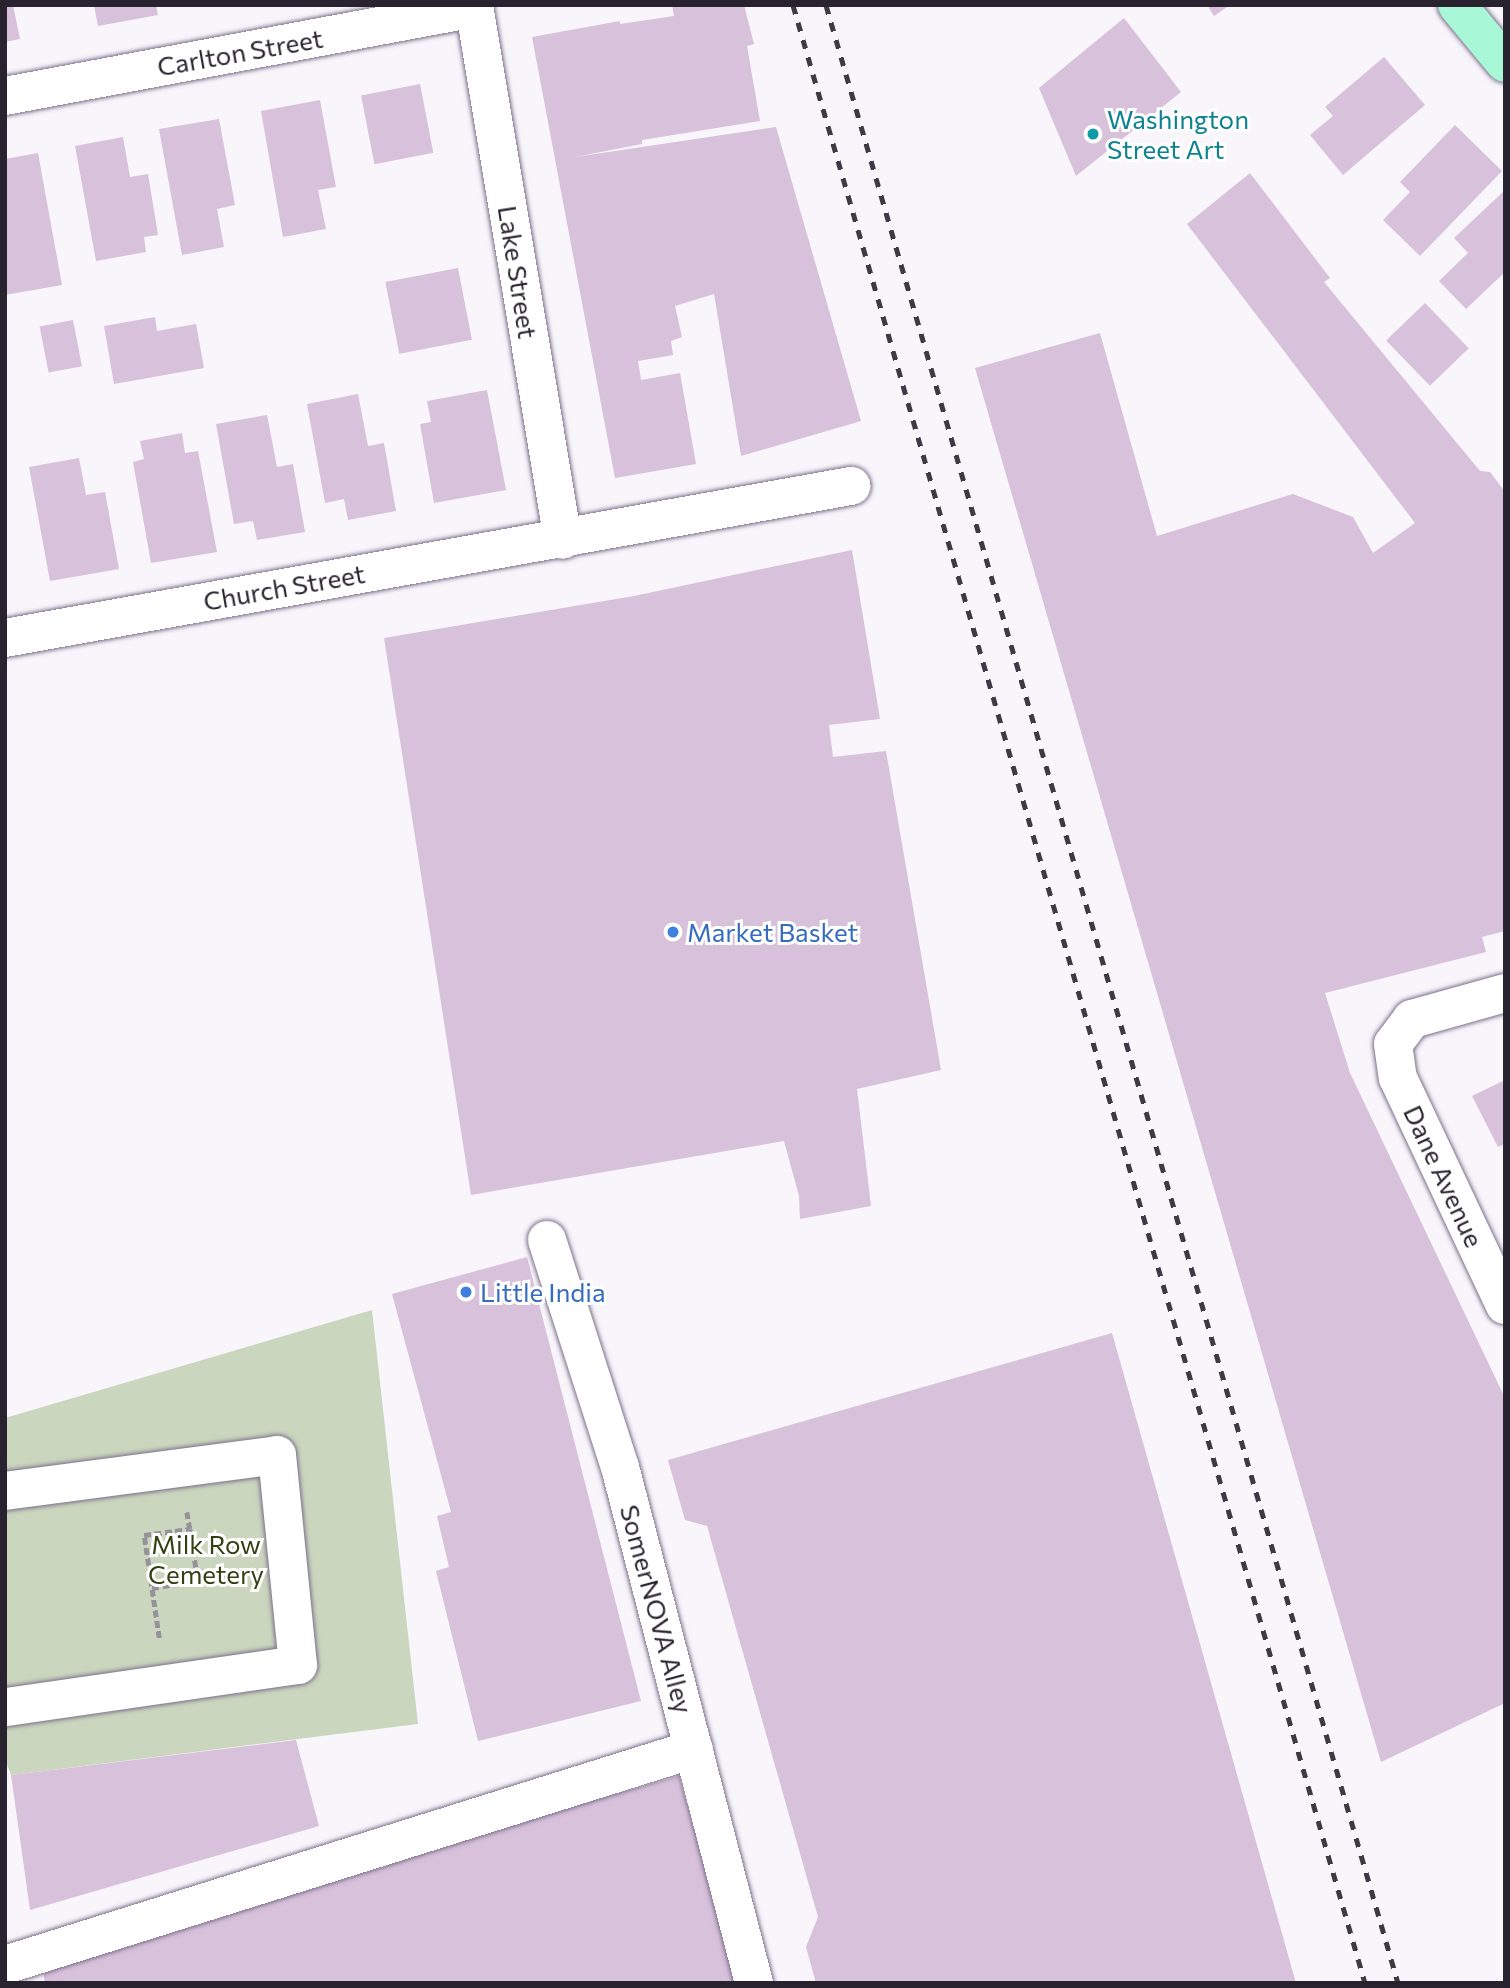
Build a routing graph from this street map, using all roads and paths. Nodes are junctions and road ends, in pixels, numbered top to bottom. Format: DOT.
graph roads {
  1 [pos="1457,5"];
  2 [pos="474,7"];
  3 [pos="1505,63"];
  4 [pos="5,96"];
  5 [pos="851,486"];
  6 [pos="563,540"];
  7 [pos="5,638"];
  8 [pos="1505,993"];
  9 [pos="547,1240"];
  10 [pos="1505,1304"];
  11 [pos="5,1492"];
  12 [pos="289,1570"];
  13 [pos="198,1580"];
  14 [pos="152,1588"];
  15 [pos="166,1684"];
  16 [pos="5,1707"];
  17 [pos="694,1749"];
  18 [pos="5,1965"];
  19 [pos="754,1983"];
  1 -- 3 [label="main road"];
  2 -- 4 [label="street, Carlton Street"];
  2 -- 6 [label="street, Lake Street"];
  5 -- 6 [label="street, Church Street"];
  6 -- 7 [label="street, Church Street"];
  8 -- 10 [label="street, Dane Avenue"];
  9 -- 17 [label="street, SomerNOVA Alley"];
  11 -- 12 [label="street"];
  12 -- 13 [label="path"];
  12 -- 15 [label="street"];
  13 -- 14 [label="path"];
  13 -- 14 [label="path"];
  14 -- 15 [label="path"];
  15 -- 16 [label="street"];
  17 -- 18 [label="street"];
  17 -- 19 [label="street, SomerNOVA Alley"];
}
